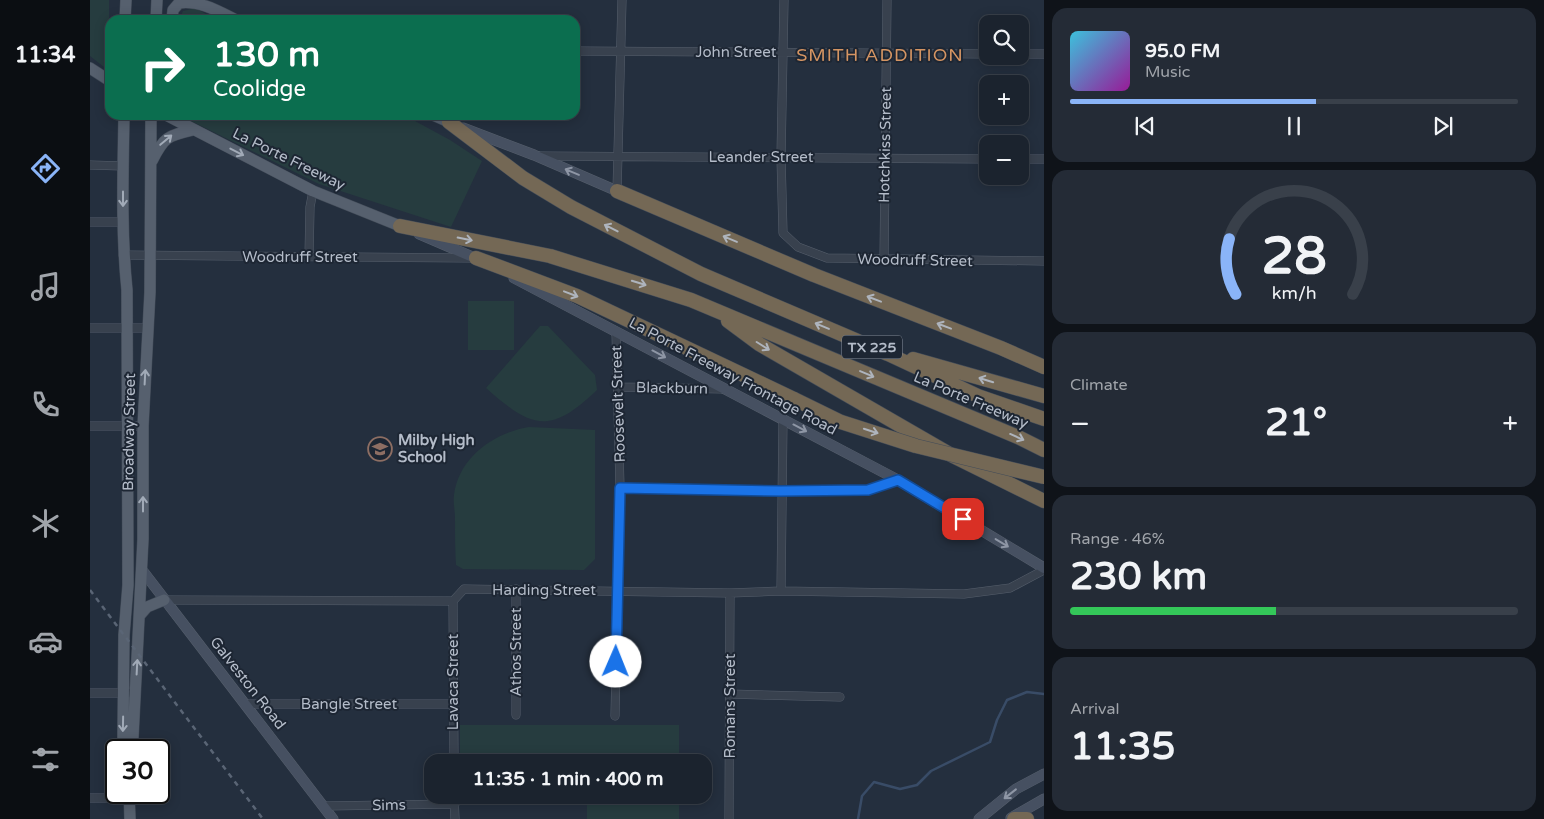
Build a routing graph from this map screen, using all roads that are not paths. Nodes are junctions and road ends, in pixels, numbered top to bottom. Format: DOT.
graph roads {
  1 [pos="126,0"];
  2 [pos="133,0"];
  3 [pos="149,0"];
  4 [pos="157,0"];
  5 [pos="213,0"];
  6 [pos="622,0"];
  7 [pos="784,0"];
  8 [pos="887,0"];
  9 [pos="125,15"];
  10 [pos="133,15"];
  11 [pos="149,15"];
  12 [pos="156,15"];
  13 [pos="172,15"];
  14 [pos="224,15"];
  15 [pos="236,15"];
  16 [pos="580,51"];
  17 [pos="622,52"];
  18 [pos="784,52"];
  19 [pos="886,53"];
  20 [pos="979,54"];
  21 [pos="1029,54"];
  22 [pos="1044,54"];
  23 [pos="90,68"];
  24 [pos="105,78"];
  25 [pos="124,120"];
  26 [pos="151,120"];
  27 [pos="175,120"];
  28 [pos="184,120"];
  29 [pos="444,120"];
  30 [pos="449,122"];
  31 [pos="193,130"];
  32 [pos="534,156"];
  33 [pos="619,156"];
  34 [pos="781,157"];
  35 [pos="884,158"];
  36 [pos="979,159"];
  37 [pos="1029,159"];
  38 [pos="1044,159"];
  39 [pos="150,164"];
  40 [pos="90,165"];
  41 [pos="123,166"];
  42 [pos="313,191"];
  43 [pos="617,191"];
  44 [pos="90,222"];
  45 [pos="123,222"];
  46 [pos="400,226"];
  47 [pos="124,255"];
  48 [pos="150,256"];
  49 [pos="310,257"];
  50 [pos="476,258"];
  51 [pos="884,260"];
  52 [pos="1044,261"];
  53 [pos="710,307"];
  54 [pos="90,328"];
  55 [pos="127,328"];
  56 [pos="147,328"];
  57 [pos="616,332"];
  58 [pos="1001,348"];
  59 [pos="888,354"];
  60 [pos="1044,361"];
  61 [pos="1044,367"];
  62 [pos="619,387"];
  63 [pos="726,389"];
  64 [pos="1038,395"];
  65 [pos="783,419"];
  66 [pos="1044,419"];
  67 [pos="90,426"];
  68 [pos="126,426"];
  69 [pos="143,426"];
  70 [pos="1044,450"];
  71 [pos="1044,476"];
  72 [pos="898,480"];
  73 [pos="1006,483"];
  74 [pos="620,488"];
  75 [pos="781,491"];
  76 [pos="1044,501"];
  77 [pos="1044,509"];
  78 [pos="1044,569"];
  79 [pos="128,585"];
  80 [pos="146,585"];
  81 [pos="516,589"];
  82 [pos="617,590"];
  83 [pos="781,591"];
  84 [pos="730,593"];
  85 [pos="164,600"];
  86 [pos="453,601"];
  87 [pos="140,615"];
  88 [pos="90,693"];
  89 [pos="129,693"];
  90 [pos="729,694"];
  91 [pos="840,697"];
  92 [pos="246,704"];
  93 [pos="453,704"];
  94 [pos="516,715"];
  95 [pos="615,716"];
  96 [pos="123,739"];
  97 [pos="133,739"];
  98 [pos="454,754"];
  99 [pos="1044,774"];
  100 [pos="105,797"];
  101 [pos="90,798"];
  102 [pos="1044,799"];
  103 [pos="130,804"];
  104 [pos="454,804"];
  105 [pos="324,806"];
  106 [pos="130,819"];
  107 [pos="333,819"];
  108 [pos="455,819"];
  109 [pos="730,819"];
  110 [pos="979,819"];
  111 [pos="1010,819"];
  112 [pos="1014,819"];
  113 [pos="1027,819"];
  1 -- 9 [label="main road"];
  2 -- 10 [label="main road"];
  3 -- 11 [label="main road"];
  4 -- 12 [label="main road"];
  5 -- 15 [label="main road"];
  6 -- 17 [label="street"];
  7 -- 18 [label="street"];
  8 -- 19 [label="street, Hotchkiss Street"];
  13 -- 14 [label="main road"];
  16 -- 17 [label="street, John Street"];
  17 -- 18 [label="street, John Street"];
  17 -- 33 [label="street"];
  18 -- 19 [label="street, John Street"];
  18 -- 34 [label="street"];
  19 -- 20 [label="street, John Street"];
  19 -- 35 [label="street, Hotchkiss Street"];
  21 -- 22 [label="street"];
  23 -- 24 [label="main road"];
  25 -- 41 [label="main road, Broadway Street"];
  26 -- 39 [label="main road, Broadway Street"];
  27 -- 31 [label="main road, La Porte Freeway"];
  28 -- 31 [label="main road"];
  29 -- 30 [label="main road"];
  30 -- 32 [label="main road"];
  59 -- 30 [label="highway, La Porte Freeway / TX 225, one-way"];
  39 -- 31 [label="main road, one-way"];
  31 -- 42 [label="main road, La Porte Freeway, one-way"];
  32 -- 33 [label="street, Leander Street"];
  43 -- 32 [label="main road, one-way"];
  33 -- 34 [label="street, Leander Street"];
  33 -- 43 [label="street"];
  34 -- 35 [label="street, Leander Street"];
  34 -- 51 [label="street, Woodruff Street"];
  35 -- 36 [label="street, Leander Street"];
  35 -- 51 [label="street, Hotchkiss Street"];
  37 -- 38 [label="street"];
  39 -- 48 [label="main road, Broadway Street"];
  40 -- 41 [label="street"];
  41 -- 45 [label="main road, Broadway Street, one-way"];
  42 -- 46 [label="main road, La Porte Freeway"];
  42 -- 49 [label="street"];
  58 -- 43 [label="highway, one-way"];
  44 -- 45 [label="street"];
  45 -- 47 [label="main road, Broadway Street"];
  46 -- 50 [label="main road, La Porte Freeway Frontage Road"];
  46 -- 53 [label="highway, La Porte Freeway / TX 225, one-way"];
  47 -- 48 [label="street, Woodruff Street"];
  47 -- 55 [label="main road, Broadway Street"];
  48 -- 49 [label="street, Woodruff Street"];
  48 -- 56 [label="main road, Broadway Street"];
  49 -- 50 [label="street, Woodruff Street"];
  50 -- 57 [label="main road, La Porte Freeway Frontage Road"];
  50 -- 71 [label="highway, one-way, bridge"];
  51 -- 52 [label="street, Woodruff Street"];
  53 -- 70 [label="highway, La Porte Freeway / TX 225, one-way"];
  53 -- 73 [label="highway, one-way"];
  54 -- 55 [label="street"];
  55 -- 56 [label="street"];
  55 -- 68 [label="main road, Broadway Street"];
  69 -- 56 [label="main road, Broadway Street, one-way"];
  57 -- 62 [label="street, Roosevelt Street"];
  57 -- 63 [label="main road, La Porte Freeway Frontage Road, one-way"];
  58 -- 60 [label="highway"];
  58 -- 61 [label="highway"];
  64 -- 59 [label="highway, one-way"];
  59 -- 66 [label="highway, La Porte Freeway / TX 225"];
  62 -- 63 [label="street, Blackburn"];
  62 -- 74 [label="street, Roosevelt Street"];
  63 -- 65 [label="main road, La Porte Freeway Frontage Road"];
  65 -- 72 [label="main road, La Porte Freeway Frontage Road, one-way"];
  65 -- 75 [label="street"];
  67 -- 68 [label="street"];
  68 -- 69 [label="street"];
  68 -- 79 [label="main road, Broadway Street"];
  80 -- 69 [label="main road, Broadway Street, one-way"];
  72 -- 75 [label="street"];
  72 -- 78 [label="main road, La Porte Freeway Frontage Road, one-way"];
  73 -- 76 [label="highway"];
  73 -- 77 [label="highway"];
  74 -- 75 [label="street"];
  74 -- 82 [label="street, Roosevelt Street"];
  75 -- 83 [label="street"];
  78 -- 83 [label="street, Harding Street"];
  79 -- 80 [label="main road"];
  79 -- 89 [label="main road, Broadway Street"];
  80 -- 85 [label="main road, Galveston Road"];
  80 -- 87 [label="main road, Broadway Street"];
  81 -- 82 [label="street, Harding Street"];
  81 -- 86 [label="street, Harding Street"];
  81 -- 94 [label="street, Athos Street"];
  82 -- 84 [label="street, Harding Street"];
  82 -- 95 [label="street, Roosevelt Street"];
  83 -- 84 [label="street, Harding Street"];
  84 -- 90 [label="street, Romans Street"];
  85 -- 86 [label="street"];
  85 -- 87 [label="main road"];
  85 -- 92 [label="main road, Galveston Road"];
  86 -- 93 [label="street, Lavaca Street"];
  89 -- 87 [label="main road, Broadway Street, one-way"];
  88 -- 89 [label="street"];
  89 -- 96 [label="main road, Broadway Street, one-way"];
  89 -- 97 [label="main road, Broadway Street"];
  90 -- 91 [label="street"];
  90 -- 109 [label="street, Romans Street"];
  92 -- 93 [label="street, Bangle Street"];
  92 -- 105 [label="main road, Galveston Road"];
  93 -- 98 [label="street, Lavaca Street"];
  99 -- 110 [label="main road, one-way"];
  100 -- 101 [label="street"];
  102 -- 111 [label="main road"];
  103 -- 106 [label="main road"];
  104 -- 105 [label="street, Sims"];
  104 -- 108 [label="street"];
  105 -- 107 [label="main road, Galveston Road"];
  112 -- 113 [label="highway"];
}
